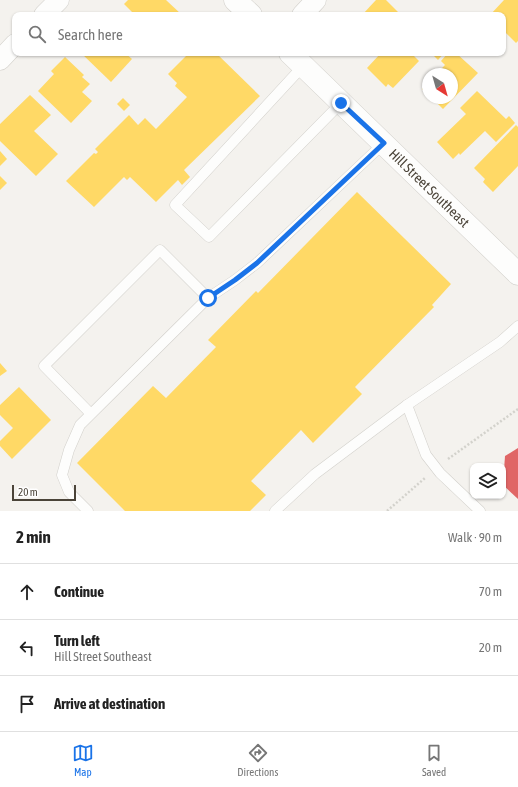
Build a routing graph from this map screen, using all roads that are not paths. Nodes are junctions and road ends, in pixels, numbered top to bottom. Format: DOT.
graph roads {
  1 [pos="59,0"];
  2 [pos="235,0"];
  3 [pos="316,0"];
  4 [pos="47,12"];
  5 [pos="248,12"];
  6 [pos="305,12"];
  7 [pos="12,47"];
  8 [pos="0,60"];
  9 [pos="297,60"];
  10 [pos="341,103"];
  11 [pos="384,143"];
  12 [pos="518,274"];
  13 [pos="208,298"];
  14 [pos="518,326"];
  15 [pos="407,404"];
  16 [pos="91,414"];
  17 [pos="88,511"];
  18 [pos="275,511"];
  19 [pos="480,511"];
  1 -- 4 [label="street"];
  2 -- 5 [label="street"];
  3 -- 6 [label="street"];
  7 -- 8 [label="street"];
  9 -- 10 [label="street, Hill Street Southeast"];
  9 -- 10 [label="lane"];
  10 -- 11 [label="street, Hill Street Southeast"];
  11 -- 12 [label="street, Hill Street Southeast"];
  11 -- 13 [label="lane"];
  13 -- 16 [label="lane"];
  13 -- 16 [label="lane"];
  14 -- 15 [label="lane"];
  15 -- 18 [label="lane"];
  15 -- 19 [label="lane"];
  16 -- 17 [label="lane"];
}
